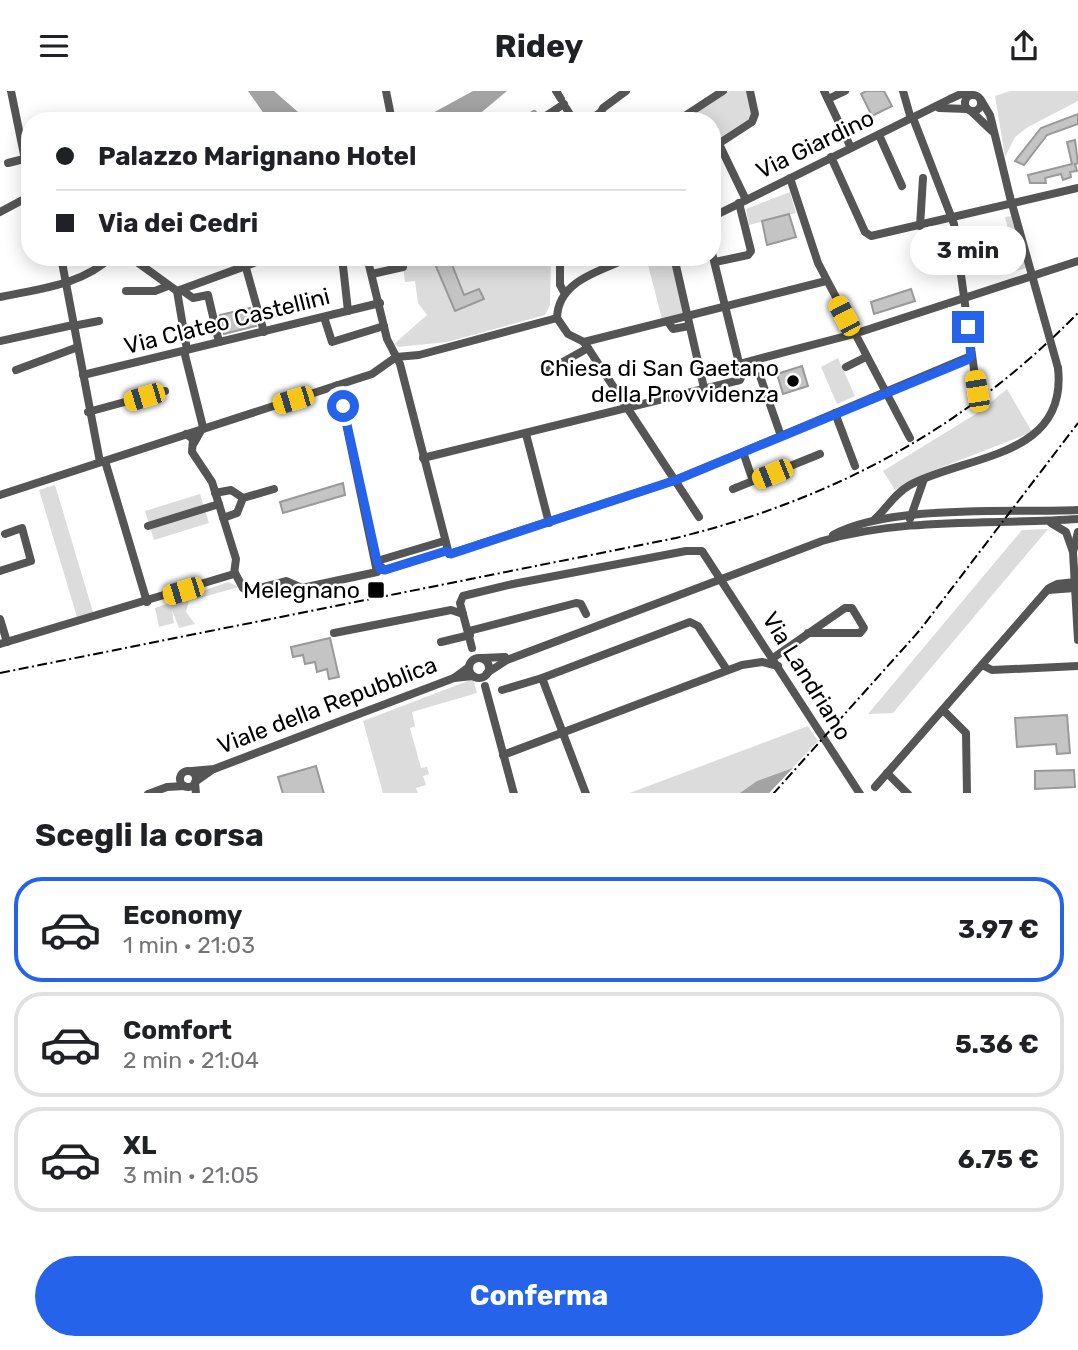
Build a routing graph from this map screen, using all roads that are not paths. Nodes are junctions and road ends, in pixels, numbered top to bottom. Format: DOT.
graph roads {
  1 [pos="11,91"];
  2 [pos="386,91"];
  3 [pos="626,91"];
  4 [pos="723,91"];
  5 [pos="750,91"];
  6 [pos="845,91"];
  7 [pos="903,91"];
  8 [pos="971,94"];
  9 [pos="826,95"];
  10 [pos="981,100"];
  11 [pos="936,108"];
  12 [pos="970,110"];
  13 [pos="390,112"];
  14 [pos="601,112"];
  15 [pos="691,112"];
  16 [pos="912,119"];
  17 [pos="993,133"];
  18 [pos="879,135"];
  19 [pos="721,142"];
  20 [pos="21,143"];
  21 [pos="851,148"];
  22 [pos="831,157"];
  23 [pos="721,158"];
  24 [pos="21,160"];
  25 [pos="8,163"];
  26 [pos="790,177"];
  27 [pos="923,178"];
  28 [pos="902,186"];
  29 [pos="1078,188"];
  30 [pos="21,201"];
  31 [pos="742,202"];
  32 [pos="0,212"];
  33 [pos="721,212"];
  34 [pos="953,220"];
  35 [pos="920,226"];
  36 [pos="721,256"];
  37 [pos="1078,261"];
  38 [pos="62,266"];
  39 [pos="99,266"];
  40 [pos="142,266"];
  41 [pos="250,266"];
  42 [pos="343,266"];
  43 [pos="370,266"];
  44 [pos="560,266"];
  45 [pos="613,266"];
  46 [pos="676,266"];
  47 [pos="716,266"];
  48 [pos="402,267"];
  49 [pos="145,268"];
  50 [pos="246,268"];
  51 [pos="372,274"];
  52 [pos="826,281"];
  53 [pos="64,283"];
  54 [pos="168,286"];
  55 [pos="566,290"];
  56 [pos="180,291"];
  57 [pos="126,292"];
  58 [pos="0,297"];
  59 [pos="964,297"];
  60 [pos="380,303"];
  61 [pos="726,307"];
  62 [pos="348,311"];
  63 [pos="324,317"];
  64 [pos="557,319"];
  65 [pos="99,321"];
  66 [pos="689,322"];
  67 [pos="73,325"];
  68 [pos="384,326"];
  69 [pos="264,332"];
  70 [pos="854,334"];
  71 [pos="0,341"];
  72 [pos="219,342"];
  73 [pos="586,345"];
  74 [pos="78,347"];
  75 [pos="185,351"];
  76 [pos="971,356"];
  77 [pos="396,357"];
  78 [pos="866,357"];
  79 [pos="740,364"];
  80 [pos="846,366"];
  81 [pos="16,370"];
  82 [pos="545,372"];
  83 [pos="83,375"];
  84 [pos="760,376"];
  85 [pos="338,385"];
  86 [pos="704,388"];
  87 [pos="165,391"];
  88 [pos="977,391"];
  89 [pos="885,393"];
  90 [pos="627,410"];
  91 [pos="88,412"];
  92 [pos="835,413"];
  93 [pos="203,428"];
  94 [pos="186,434"];
  95 [pos="526,434"];
  96 [pos="780,436"];
  97 [pos="910,438"];
  98 [pos="194,443"];
  99 [pos="192,452"];
  100 [pos="743,452"];
  101 [pos="820,454"];
  102 [pos="423,458"];
  103 [pos="102,461"];
  104 [pos="855,466"];
  105 [pos="924,479"];
  106 [pos="676,480"];
  107 [pos="753,481"];
  108 [pos="274,489"];
  109 [pos="733,489"];
  110 [pos="215,493"];
  111 [pos="898,493"];
  112 [pos="0,495"];
  113 [pos="243,498"];
  114 [pos="916,500"];
  115 [pos="219,504"];
  116 [pos="886,505"];
  117 [pos="1078,511"];
  118 [pos="1049,512"];
  119 [pos="935,514"];
  120 [pos="912,515"];
  121 [pos="699,517"];
  122 [pos="223,518"];
  123 [pos="889,518"];
  124 [pos="1074,519"];
  125 [pos="873,521"];
  126 [pos="1040,521"];
  127 [pos="550,523"];
  128 [pos="149,526"];
  129 [pos="902,526"];
  130 [pos="1066,532"];
  131 [pos="1078,532"];
  132 [pos="5,534"];
  133 [pos="444,541"];
  134 [pos="822,541"];
  135 [pos="447,552"];
  136 [pos="1073,552"];
  137 [pos="377,561"];
  138 [pos="1076,562"];
  139 [pos="0,571"];
  140 [pos="235,573"];
  141 [pos="721,579"];
  142 [pos="1075,585"];
  143 [pos="147,602"];
  144 [pos="463,612"];
  145 [pos="586,614"];
  146 [pos="1077,618"];
  147 [pos="0,619"];
  148 [pos="334,633"];
  149 [pos="469,633"];
  150 [pos="808,633"];
  151 [pos="1078,640"];
  152 [pos="441,642"];
  153 [pos="4,643"];
  154 [pos="472,648"];
  155 [pos="770,654"];
  156 [pos="482,658"];
  157 [pos="757,663"];
  158 [pos="470,664"];
  159 [pos="778,666"];
  160 [pos="982,666"];
  161 [pos="1078,666"];
  162 [pos="727,670"];
  163 [pos="487,673"];
  164 [pos="475,676"];
  165 [pos="454,678"];
  166 [pos="542,678"];
  167 [pos="485,686"];
  168 [pos="502,690"];
  169 [pos="943,710"];
  170 [pos="563,732"];
  171 [pos="503,755"];
  172 [pos="214,769"];
  173 [pos="192,771"];
  174 [pos="887,773"];
  175 [pos="181,775"];
  176 [pos="167,787"];
  177 [pos="875,787"];
  178 [pos="191,788"];
  179 [pos="148,793"];
  180 [pos="514,793"];
  181 [pos="586,793"];
  182 [pos="860,793"];
  183 [pos="908,793"];
  184 [pos="967,793"];
  1 -- 20 [label="street"];
  2 -- 13 [label="street"];
  3 -- 14 [label="street"];
  4 -- 15 [label="street"];
  5 -- 19 [label="street"];
  6 -- 9 [label="street"];
  7 -- 16 [label="street"];
  8 -- 10 [label="street"];
  8 -- 11 [label="street, Via Giardino"];
  8 -- 12 [label="street"];
  9 -- 21 [label="street"];
  10 -- 12 [label="street"];
  10 -- 17 [label="street"];
  11 -- 12 [label="street, Via Giardino"];
  11 -- 16 [label="street, Via Giardino"];
  12 -- 17 [label="street"];
  16 -- 18 [label="street, Via Giardino"];
  16 -- 34 [label="street"];
  17 -- 105 [label="street, bridge"];
  18 -- 21 [label="street, Via Giardino"];
  18 -- 28 [label="street"];
  21 -- 22 [label="street, Via Giardino"];
  22 -- 26 [label="street, Via Giardino"];
  22 -- 35 [label="street"];
  23 -- 31 [label="street"];
  24 -- 25 [label="street"];
  26 -- 31 [label="street, Via Giardino"];
  26 -- 52 [label="street"];
  27 -- 35 [label="street"];
  29 -- 34 [label="street"];
  30 -- 32 [label="street"];
  31 -- 33 [label="street, Via Giardino"];
  31 -- 36 [label="street"];
  34 -- 35 [label="street"];
  34 -- 59 [label="street"];
  37 -- 59 [label="street"];
  38 -- 53 [label="street"];
  39 -- 53 [label="street"];
  40 -- 49 [label="street"];
  41 -- 50 [label="street"];
  42 -- 62 [label="street"];
  43 -- 51 [label="street"];
  44 -- 55 [label="street"];
  45 -- 55 [label="street"];
  46 -- 66 [label="street"];
  47 -- 61 [label="street"];
  48 -- 51 [label="street"];
  49 -- 54 [label="street"];
  50 -- 56 [label="street"];
  50 -- 69 [label="street"];
  51 -- 60 [label="street"];
  52 -- 61 [label="street"];
  52 -- 70 [label="street"];
  53 -- 58 [label="street"];
  53 -- 67 [label="street"];
  54 -- 56 [label="street"];
  54 -- 57 [label="street"];
  55 -- 64 [label="street"];
  56 -- 72 [label="street"];
  56 -- 75 [label="street"];
  59 -- 70 [label="street"];
  59 -- 76 [label="street"];
  60 -- 62 [label="street, Via Clateo Castellini"];
  60 -- 68 [label="street"];
  61 -- 66 [label="street"];
  61 -- 79 [label="street"];
  62 -- 63 [label="street, Via Clateo Castellini"];
  63 -- 68 [label="street"];
  63 -- 69 [label="street, Via Clateo Castellini"];
  64 -- 73 [label="street"];
  64 -- 77 [label="street"];
  65 -- 67 [label="street"];
  66 -- 73 [label="street"];
  66 -- 86 [label="street"];
  67 -- 71 [label="street"];
  67 -- 74 [label="street"];
  68 -- 77 [label="street"];
  69 -- 72 [label="street, Via Clateo Castellini"];
  70 -- 78 [label="street"];
  70 -- 79 [label="street"];
  72 -- 75 [label="street, Via Clateo Castellini"];
  73 -- 82 [label="street"];
  73 -- 90 [label="street"];
  74 -- 81 [label="street"];
  74 -- 83 [label="street"];
  75 -- 83 [label="street, Via Clateo Castellini"];
  75 -- 93 [label="street"];
  76 -- 88 [label="street"];
  76 -- 89 [label="street"];
  77 -- 85 [label="street"];
  77 -- 102 [label="street"];
  78 -- 80 [label="street"];
  78 -- 89 [label="street"];
  79 -- 86 [label="street"];
  83 -- 91 [label="street"];
  84 -- 96 [label="street"];
  85 -- 93 [label="street"];
  85 -- 137 [label="street"];
  86 -- 90 [label="street"];
  87 -- 91 [label="street"];
  89 -- 92 [label="street"];
  89 -- 97 [label="street"];
  90 -- 95 [label="street"];
  90 -- 106 [label="street"];
  91 -- 103 [label="street"];
  92 -- 96 [label="street"];
  92 -- 104 [label="street"];
  93 -- 94 [label="street"];
  93 -- 98 [label="street"];
  94 -- 98 [label="street"];
  94 -- 99 [label="street"];
  94 -- 103 [label="street"];
  95 -- 102 [label="street"];
  95 -- 127 [label="street"];
  96 -- 100 [label="street"];
  98 -- 99 [label="street"];
  99 -- 110 [label="street"];
  100 -- 106 [label="street"];
  100 -- 107 [label="street"];
  101 -- 107 [label="street"];
  102 -- 133 [label="street"];
  103 -- 112 [label="street"];
  103 -- 143 [label="street"];
  105 -- 111 [label="street"];
  105 -- 114 [label="street"];
  106 -- 121 [label="street"];
  106 -- 127 [label="street"];
  107 -- 109 [label="street"];
  108 -- 113 [label="street"];
  110 -- 113 [label="street"];
  110 -- 115 [label="street"];
  111 -- 114 [label="street"];
  111 -- 116 [label="street"];
  113 -- 122 [label="street"];
  114 -- 119 [label="street"];
  114 -- 120 [label="street"];
  115 -- 122 [label="street"];
  115 -- 128 [label="street"];
  116 -- 123 [label="street"];
  116 -- 125 [label="street"];
  117 -- 118 [label="street"];
  117 -- 124 [label="street"];
  118 -- 119 [label="street"];
  118 -- 124 [label="street"];
  119 -- 120 [label="street"];
  120 -- 123 [label="street"];
  120 -- 129 [label="street"];
  122 -- 140 [label="street"];
  123 -- 125 [label="street"];
  123 -- 129 [label="street"];
  124 -- 126 [label="street"];
  124 -- 130 [label="street"];
  124 -- 131 [label="street"];
  125 -- 134 [label="street"];
  126 -- 129 [label="street"];
  126 -- 130 [label="street"];
  127 -- 135 [label="street"];
  129 -- 134 [label="street"];
  130 -- 131 [label="street"];
  130 -- 136 [label="street"];
  131 -- 136 [label="street"];
  132 -- 139 [label="street"];
  133 -- 135 [label="street"];
  133 -- 137 [label="street"];
  134 -- 141 [label="street"];
  135 -- 137 [label="street"];
  136 -- 138 [label="street"];
  137 -- 140 [label="street"];
  138 -- 142 [label="street"];
  140 -- 143 [label="street"];
  141 -- 144 [label="street, Via Landriano"];
  141 -- 155 [label="street, Via Landriano"];
  141 -- 156 [label="street, Viale della Repubblica"];
  141 -- 163 [label="street, Viale della Repubblica"];
  142 -- 146 [label="street"];
  142 -- 160 [label="street"];
  143 -- 153 [label="street"];
  144 -- 148 [label="street"];
  144 -- 149 [label="street"];
  145 -- 149 [label="street"];
  146 -- 151 [label="street"];
  147 -- 153 [label="street"];
  149 -- 152 [label="street"];
  149 -- 154 [label="street"];
  150 -- 150 [label="street"];
  150 -- 155 [label="street"];
  154 -- 156 [label="street"];
  154 -- 158 [label="street"];
  155 -- 157 [label="street"];
  155 -- 159 [label="street, Via Landriano"];
  156 -- 158 [label="street, Viale della Repubblica"];
  156 -- 163 [label="street"];
  157 -- 159 [label="street"];
  157 -- 162 [label="street"];
  158 -- 164 [label="street, Viale della Repubblica"];
  158 -- 165 [label="street, Viale della Repubblica"];
  159 -- 182 [label="street, Via Landriano"];
  160 -- 161 [label="street"];
  160 -- 169 [label="street"];
  162 -- 166 [label="street"];
  162 -- 170 [label="street"];
  163 -- 164 [label="street, Viale della Repubblica"];
  163 -- 167 [label="street"];
  164 -- 165 [label="street, Viale della Repubblica"];
  164 -- 167 [label="street"];
  165 -- 172 [label="street, Viale della Repubblica"];
  166 -- 168 [label="street"];
  166 -- 170 [label="street"];
  167 -- 171 [label="street"];
  169 -- 174 [label="street"];
  169 -- 184 [label="street"];
  170 -- 171 [label="street"];
  170 -- 181 [label="street"];
  171 -- 180 [label="street"];
  172 -- 173 [label="street, Viale della Repubblica"];
  172 -- 178 [label="street, Viale della Repubblica"];
  173 -- 175 [label="street, Viale della Repubblica"];
  173 -- 178 [label="street, Viale della Repubblica"];
  174 -- 177 [label="street"];
  174 -- 183 [label="street"];
  175 -- 176 [label="street, Viale della Repubblica"];
  175 -- 178 [label="street"];
  176 -- 178 [label="street, Viale della Repubblica"];
  176 -- 179 [label="street, Viale della Repubblica"];
}
